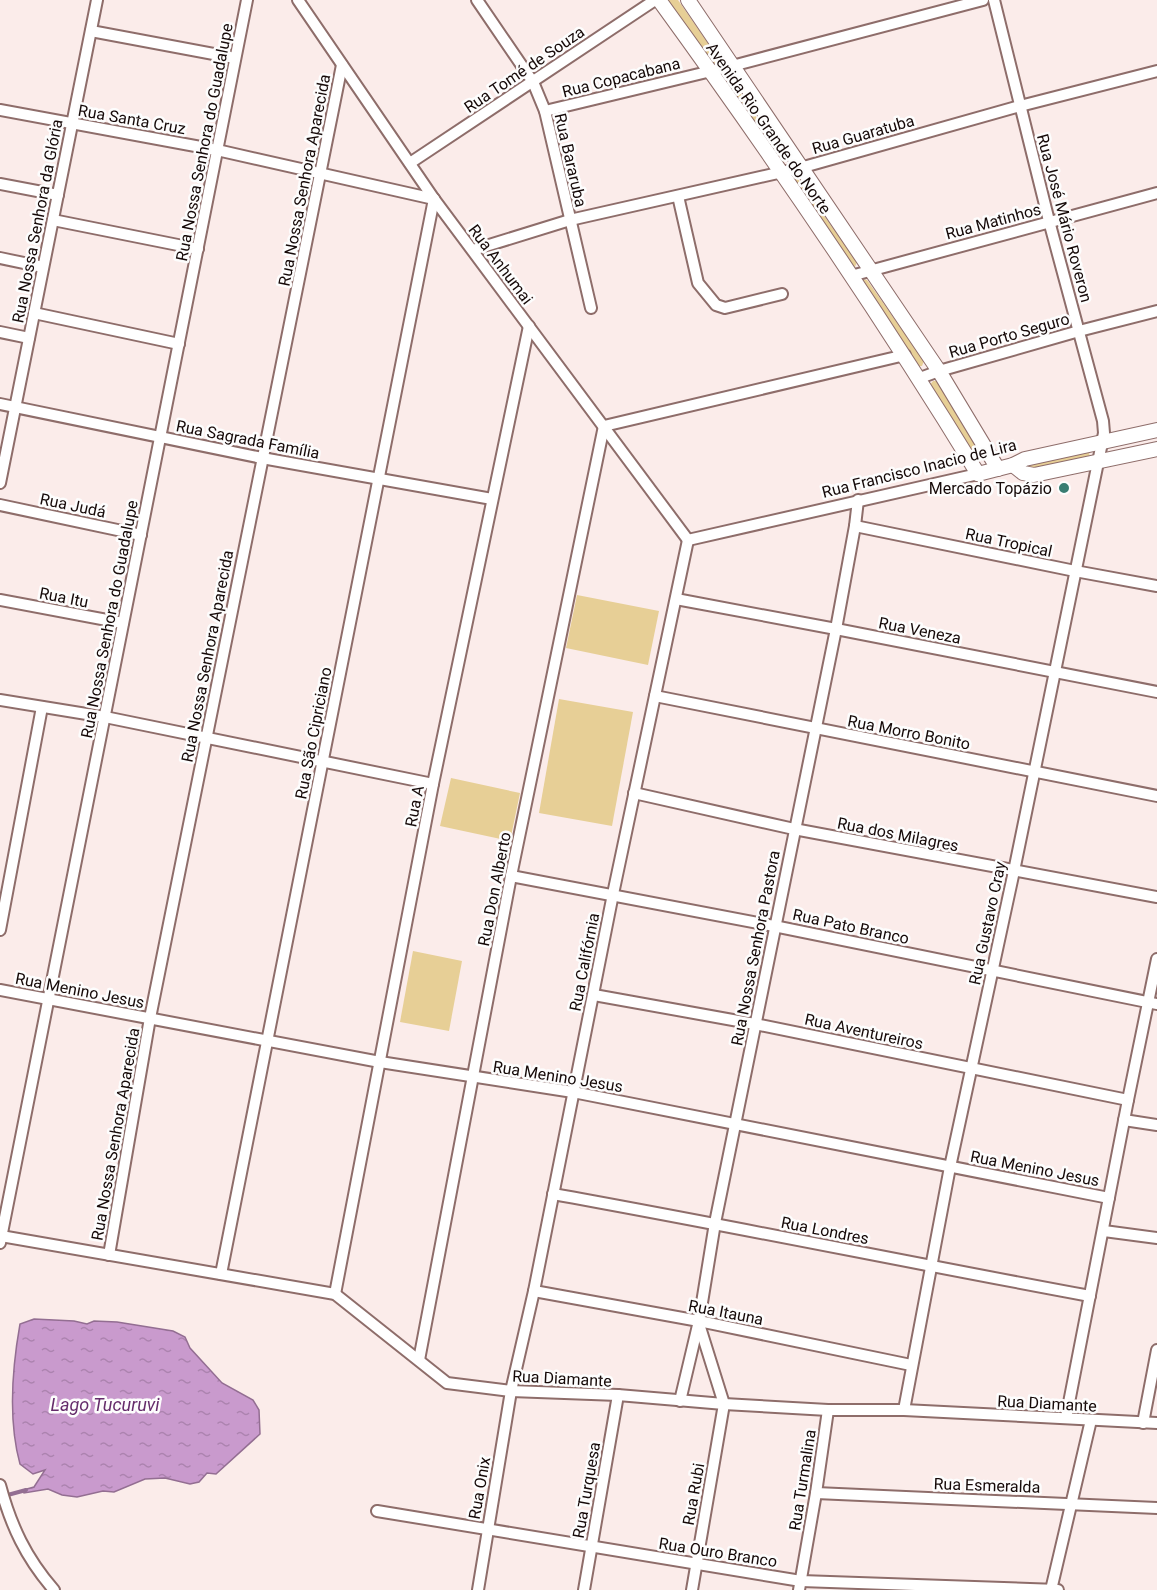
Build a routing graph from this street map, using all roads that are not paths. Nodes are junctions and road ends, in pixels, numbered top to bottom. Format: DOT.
graph roads {
  1 [pos="97,0"];
  2 [pos="247,0"];
  3 [pos="298,0"];
  4 [pos="477,0"];
  5 [pos="657,0"];
  6 [pos="688,0"];
  7 [pos="983,0"];
  8 [pos="994,0"];
  9 [pos="91,31"];
  10 [pos="236,58"];
  11 [pos="342,65"];
  12 [pos="732,66"];
  13 [pos="710,71"];
  14 [pos="1157,71"];
  15 [pos="533,82"];
  16 [pos="1020,106"];
  17 [pos="0,110"];
  18 [pos="545,111"];
  19 [pos="72,123"];
  20 [pos="217,150"];
  21 [pos="410,163"];
  22 [pos="800,168"];
  23 [pos="321,172"];
  24 [pos="780,173"];
  25 [pos="0,184"];
  26 [pos="1157,193"];
  27 [pos="58,195"];
  28 [pos="678,196"];
  29 [pos="434,199"];
  30 [pos="53,220"];
  31 [pos="570,220"];
  32 [pos="1049,221"];
  33 [pos="198,249"];
  34 [pos="472,250"];
  35 [pos="0,258"];
  36 [pos="44,267"];
  37 [pos="871,270"];
  38 [pos="851,276"];
  39 [pos="782,294"];
  40 [pos="591,308"];
  41 [pos="1157,311"];
  42 [pos="34,313"];
  43 [pos="529,326"];
  44 [pos="1079,331"];
  45 [pos="0,332"];
  46 [pos="29,338"];
  47 [pos="179,344"];
  48 [pos="904,355"];
  49 [pos="939,371"];
  50 [pos="920,378"];
  51 [pos="0,404"];
  52 [pos="15,407"];
  53 [pos="604,426"];
  54 [pos="1157,429"];
  55 [pos="160,437"];
  56 [pos="1102,443"];
  57 [pos="1157,449"];
  58 [pos="262,458"];
  59 [pos="1099,462"];
  60 [pos="1013,465"];
  61 [pos="998,469"];
  62 [pos="978,474"];
  63 [pos="379,479"];
  64 [pos="0,480"];
  65 [pos="492,499"];
  66 [pos="858,500"];
  67 [pos="0,505"];
  68 [pos="855,526"];
  69 [pos="141,535"];
  70 [pos="688,540"];
  71 [pos="1075,571"];
  72 [pos="1157,586"];
  73 [pos="676,599"];
  74 [pos="0,600"];
  75 [pos="123,623"];
  76 [pos="836,628"];
  77 [pos="1054,673"];
  78 [pos="1157,692"];
  79 [pos="655,696"];
  80 [pos="0,700"];
  81 [pos="42,707"];
  82 [pos="105,717"];
  83 [pos="816,728"];
  84 [pos="206,738"];
  85 [pos="323,762"];
  86 [pos="1033,772"];
  87 [pos="433,783"];
  88 [pos="634,793"];
  89 [pos="1157,796"];
  90 [pos="794,829"];
  91 [pos="1014,872"];
  92 [pos="512,876"];
  93 [pos="613,894"];
  94 [pos="1157,897"];
  95 [pos="774,926"];
  96 [pos="0,930"];
  97 [pos="1157,959"];
  98 [pos="993,971"];
  99 [pos="0,990"];
  100 [pos="594,994"];
  101 [pos="49,999"];
  102 [pos="1152,1003"];
  103 [pos="150,1018"];
  104 [pos="755,1024"];
  105 [pos="267,1040"];
  106 [pos="380,1062"];
  107 [pos="971,1069"];
  108 [pos="473,1077"];
  109 [pos="573,1092"];
  110 [pos="1128,1100"];
  111 [pos="1124,1120"];
  112 [pos="735,1123"];
  113 [pos="1157,1125"];
  114 [pos="950,1167"];
  115 [pos="553,1194"];
  116 [pos="1110,1198"];
  117 [pos="715,1223"];
  118 [pos="1104,1231"];
  119 [pos="1157,1238"];
  120 [pos="1,1240"];
  121 [pos="110,1255"];
  122 [pos="931,1267"];
  123 [pos="221,1274"];
  124 [pos="534,1291"];
  125 [pos="335,1294"];
  126 [pos="1090,1296"];
  127 [pos="699,1321"];
  128 [pos="1157,1350"];
  129 [pos="419,1360"];
  130 [pos="911,1365"];
  131 [pos="511,1391"];
  132 [pos="618,1395"];
  133 [pos="680,1401"];
  134 [pos="724,1404"];
  135 [pos="828,1410"];
  136 [pos="904,1410"];
  137 [pos="1066,1418"];
  138 [pos="1091,1420"];
  139 [pos="1143,1423"];
  140 [pos="1157,1424"];
  141 [pos="2,1492"];
  142 [pos="816,1493"];
  143 [pos="1072,1504"];
  144 [pos="1157,1508"];
  145 [pos="377,1511"];
  146 [pos="487,1530"];
  147 [pos="591,1546"];
  148 [pos="696,1563"];
  149 [pos="800,1585"];
  150 [pos="54,1590"];
  151 [pos="478,1590"];
  152 [pos="584,1590"];
  153 [pos="692,1590"];
  154 [pos="1052,1590"];
  155 [pos="1058,1590"];
  1 -- 9 [label="street, Rua Nossa Senhora da Glória"];
  2 -- 10 [label="street, Rua Nossa Senhora do Guadalupe"];
  3 -- 11 [label="street, Rua Anhumai"];
  4 -- 15 [label="street, Rua Bararuba"];
  5 -- 13 [label="street, Avenida Rio Grande do Norte"];
  5 -- 15 [label="street, Rua Tomé de Souza"];
  6 -- 12 [label="street, Avenida Rio Grande do Norte"];
  7 -- 12 [label="street, Rua Copacabana"];
  8 -- 16 [label="street, Rua José Mário Roveron"];
  9 -- 10 [label="street"];
  9 -- 19 [label="street, Rua Nossa Senhora da Glória"];
  10 -- 20 [label="street, Rua Nossa Senhora do Guadalupe"];
  11 -- 21 [label="street, Rua Anhumai"];
  11 -- 23 [label="street, Rua Nossa Senhora Aparecida"];
  12 -- 13 [label="street, Rua Copacabana"];
  12 -- 22 [label="street, Avenida Rio Grande do Norte"];
  13 -- 18 [label="street, Rua Copacabana"];
  13 -- 24 [label="street, Avenida Rio Grande do Norte"];
  14 -- 16 [label="street, Rua Guaratuba"];
  15 -- 18 [label="street, Rua Bararuba"];
  15 -- 21 [label="street, Rua Tomé de Souza"];
  16 -- 22 [label="street, Rua Guaratuba"];
  16 -- 32 [label="street, Rua José Mário Roveron"];
  17 -- 19 [label="street, Rua Santa Cruz"];
  18 -- 31 [label="street, Rua Bararuba"];
  19 -- 20 [label="street, Rua Santa Cruz"];
  19 -- 27 [label="street, Rua Nossa Senhora da Glória"];
  20 -- 23 [label="street, Rua Santa Cruz"];
  20 -- 33 [label="street, Rua Nossa Senhora do Guadalupe"];
  21 -- 29 [label="street, Rua Anhumai"];
  22 -- 24 [label="street, Rua Guaratuba"];
  22 -- 37 [label="street, Avenida Rio Grande do Norte"];
  23 -- 29 [label="street, Rua Santa Cruz"];
  23 -- 58 [label="street, Rua Nossa Senhora Aparecida"];
  24 -- 28 [label="street, Rua Guaratuba"];
  24 -- 38 [label="street, Avenida Rio Grande do Norte"];
  25 -- 27 [label="street"];
  26 -- 32 [label="street, Rua Matinhos"];
  27 -- 30 [label="street, Rua Nossa Senhora da Glória"];
  28 -- 31 [label="street, Rua Guaratuba"];
  28 -- 39 [label="street"];
  29 -- 34 [label="street, Rua Anhumai"];
  29 -- 63 [label="street, Rua São Cipriciano"];
  30 -- 33 [label="street"];
  30 -- 36 [label="street, Rua Nossa Senhora da Glória"];
  31 -- 34 [label="street, Rua Guaratuba"];
  31 -- 40 [label="street, Rua Bararuba"];
  32 -- 37 [label="street, Rua Matinhos"];
  32 -- 44 [label="street, Rua José Mário Roveron"];
  33 -- 47 [label="street, Rua Nossa Senhora do Guadalupe"];
  34 -- 43 [label="street, Rua Anhumai"];
  35 -- 36 [label="street"];
  36 -- 42 [label="street, Rua Nossa Senhora da Glória"];
  37 -- 38 [label="street"];
  37 -- 49 [label="street, Avenida Rio Grande do Norte"];
  38 -- 48 [label="street, Avenida Rio Grande do Norte"];
  41 -- 44 [label="street, Rua Porto Seguro"];
  42 -- 46 [label="street, Rua Nossa Senhora da Glória"];
  42 -- 47 [label="street"];
  43 -- 53 [label="street, Rua Anhumai"];
  43 -- 65 [label="street, Rua A"];
  44 -- 49 [label="street, Rua Porto Seguro"];
  44 -- 56 [label="street, Rua José Mário Roveron"];
  45 -- 46 [label="street"];
  46 -- 52 [label="street, Rua Nossa Senhora da Glória"];
  47 -- 55 [label="street, Rua Nossa Senhora do Guadalupe"];
  48 -- 50 [label="street, Avenida Rio Grande do Norte"];
  48 -- 53 [label="street"];
  49 -- 50 [label="street"];
  49 -- 61 [label="street, Avenida Rio Grande do Norte"];
  50 -- 62 [label="street, Avenida Rio Grande do Norte"];
  51 -- 52 [label="street, Rua Sagrada Família"];
  52 -- 55 [label="street, Rua Sagrada Família"];
  52 -- 64 [label="street, Rua Nossa Senhora da Glória"];
  53 -- 70 [label="street, Rua Anhumai"];
  53 -- 92 [label="street, Rua Don Alberto"];
  54 -- 56 [label="street, Rua Francisco Inacio de Lira"];
  55 -- 58 [label="street, Rua Sagrada Família"];
  55 -- 69 [label="street, Rua Nossa Senhora do Guadalupe"];
  56 -- 59 [label="street, Rua Gustavo Cray"];
  56 -- 60 [label="street, Rua Francisco Inacio de Lira"];
  57 -- 59 [label="street"];
  58 -- 63 [label="street, Rua Sagrada Família"];
  58 -- 84 [label="street, Rua Nossa Senhora Aparecida"];
  59 -- 60 [label="street"];
  59 -- 71 [label="street, Rua Gustavo Cray"];
  60 -- 61 [label="street, Rua Francisco Inacio de Lira"];
  61 -- 62 [label="street, Rua Francisco Inacio de Lira"];
  62 -- 66 [label="street, Rua Francisco Inacio de Lira"];
  63 -- 65 [label="street, Rua Sagrada Família"];
  63 -- 85 [label="street, Rua São Cipriciano"];
  65 -- 87 [label="street, Rua A"];
  66 -- 68 [label="street, Rua Nossa Senhora Pastora"];
  66 -- 70 [label="street, Rua Francisco Inacio de Lira"];
  67 -- 69 [label="street, Rua Judá"];
  68 -- 71 [label="street, Rua Tropical"];
  68 -- 76 [label="street, Rua Nossa Senhora Pastora"];
  69 -- 75 [label="street, Rua Nossa Senhora do Guadalupe"];
  70 -- 73 [label="street, Rua Califórnia"];
  71 -- 72 [label="street, Rua Tropical"];
  71 -- 77 [label="street, Rua Gustavo Cray"];
  73 -- 76 [label="street, Rua Veneza"];
  73 -- 79 [label="street, Rua Califórnia"];
  74 -- 75 [label="street, Rua Itu"];
  75 -- 82 [label="street, Rua Nossa Senhora do Guadalupe"];
  76 -- 77 [label="street, Rua Veneza"];
  76 -- 83 [label="street, Rua Nossa Senhora Pastora"];
  77 -- 78 [label="street, Rua Veneza"];
  77 -- 86 [label="street, Rua Gustavo Cray"];
  79 -- 83 [label="street, Rua Morro Bonito"];
  79 -- 88 [label="street, Rua Califórnia"];
  80 -- 81 [label="street"];
  81 -- 82 [label="street"];
  81 -- 96 [label="street"];
  82 -- 84 [label="street"];
  82 -- 101 [label="street, Rua Nossa Senhora do Guadalupe"];
  83 -- 86 [label="street, Rua Morro Bonito"];
  83 -- 90 [label="street, Rua Nossa Senhora Pastora"];
  84 -- 85 [label="street"];
  84 -- 103 [label="street, Rua Nossa Senhora Aparecida"];
  85 -- 87 [label="street"];
  85 -- 105 [label="street, Rua São Cipriciano"];
  86 -- 89 [label="street, Rua Morro Bonito"];
  86 -- 91 [label="street, Rua Gustavo Cray"];
  87 -- 106 [label="street, Rua A"];
  88 -- 90 [label="street, Rua dos Milagres"];
  88 -- 93 [label="street, Rua Califórnia"];
  90 -- 91 [label="street, Rua dos Milagres"];
  90 -- 95 [label="street, Rua Nossa Senhora Pastora"];
  91 -- 94 [label="street, Rua dos Milagres"];
  91 -- 98 [label="street, Rua Gustavo Cray"];
  92 -- 93 [label="street, Rua Pato Branco"];
  92 -- 108 [label="street, Rua Don Alberto"];
  93 -- 95 [label="street, Rua Pato Branco"];
  93 -- 100 [label="street, Rua Califórnia"];
  95 -- 98 [label="street, Rua Pato Branco"];
  95 -- 104 [label="street, Rua Nossa Senhora Pastora"];
  97 -- 102 [label="street"];
  98 -- 102 [label="street, Rua Pato Branco"];
  98 -- 107 [label="street, Rua Gustavo Cray"];
  99 -- 101 [label="street, Rua Menino Jesus"];
  100 -- 104 [label="street, Rua Aventureiros"];
  100 -- 109 [label="street, Rua Califórnia"];
  101 -- 103 [label="street, Rua Menino Jesus"];
  101 -- 120 [label="street, Rua Nossa Senhora do Guadalupe"];
  102 -- 110 [label="street"];
  103 -- 105 [label="street, Rua Menino Jesus"];
  103 -- 121 [label="street, Rua Nossa Senhora Aparecida"];
  104 -- 107 [label="street, Rua Aventureiros"];
  104 -- 112 [label="street, Rua Nossa Senhora Pastora"];
  105 -- 106 [label="street, Rua Menino Jesus"];
  105 -- 123 [label="street, Rua São Cipriciano"];
  106 -- 108 [label="street, Rua Menino Jesus"];
  106 -- 125 [label="street, Rua A"];
  107 -- 110 [label="street, Rua Aventureiros"];
  107 -- 114 [label="street, Rua Gustavo Cray"];
  108 -- 109 [label="street, Rua Menino Jesus"];
  108 -- 129 [label="street, Rua Don Alberto"];
  109 -- 112 [label="street, Rua Menino Jesus"];
  109 -- 115 [label="street, Rua Califórnia"];
  110 -- 111 [label="street"];
  111 -- 113 [label="street"];
  111 -- 116 [label="street"];
  112 -- 114 [label="street, Rua Menino Jesus"];
  112 -- 117 [label="street, Rua Nossa Senhora Pastora"];
  114 -- 116 [label="street, Rua Menino Jesus"];
  114 -- 122 [label="street, Rua Gustavo Cray"];
  115 -- 117 [label="street, Rua Londres"];
  115 -- 124 [label="street, Rua Califórnia"];
  116 -- 118 [label="street"];
  117 -- 122 [label="street, Rua Londres"];
  117 -- 127 [label="street, Rua Nossa Senhora Pastora"];
  118 -- 119 [label="street"];
  118 -- 126 [label="street"];
  120 -- 121 [label="street, Rua Diamante"];
  121 -- 123 [label="street, Rua Diamante"];
  122 -- 126 [label="street, Rua Londres"];
  122 -- 130 [label="street, Rua Gustavo Cray"];
  123 -- 125 [label="street, Rua Diamante"];
  124 -- 127 [label="street, Rua Itauna"];
  124 -- 131 [label="street, Rua Califórnia"];
  125 -- 129 [label="street, Rua Diamante"];
  126 -- 137 [label="street"];
  127 -- 130 [label="street, Rua Itauna"];
  127 -- 133 [label="street, Rua Nossa Senhora Pastora"];
  127 -- 134 [label="street"];
  128 -- 139 [label="street"];
  129 -- 131 [label="street, Rua Diamante"];
  130 -- 136 [label="street, Rua Gustavo Cray"];
  131 -- 132 [label="street, Rua Diamante"];
  131 -- 146 [label="street, Rua Onix"];
  132 -- 133 [label="street, Rua Diamante"];
  132 -- 147 [label="street, Rua Turquesa"];
  133 -- 134 [label="street, Rua Diamante"];
  134 -- 135 [label="street, Rua Diamante"];
  134 -- 148 [label="street, Rua Rubi"];
  135 -- 136 [label="street, Rua Diamante"];
  135 -- 142 [label="street, Rua Turmalina"];
  136 -- 137 [label="street, Rua Diamante"];
  137 -- 138 [label="street, Rua Diamante"];
  138 -- 139 [label="street, Rua Diamante"];
  138 -- 143 [label="street"];
  139 -- 140 [label="street, Rua Diamante"];
  141 -- 150 [label="street"];
  142 -- 143 [label="street, Rua Esmeralda"];
  142 -- 149 [label="street, Rua Turmalina"];
  143 -- 144 [label="street, Rua Esmeralda"];
  143 -- 154 [label="street"];
  145 -- 146 [label="street, Rua Ouro Branco"];
  146 -- 147 [label="street, Rua Ouro Branco"];
  146 -- 151 [label="street, Rua Onix"];
  147 -- 148 [label="street, Rua Ouro Branco"];
  147 -- 152 [label="street, Rua Turquesa"];
  148 -- 149 [label="street, Rua Ouro Branco"];
  148 -- 153 [label="street, Rua Rubi"];
  149 -- 154 [label="street, Rua Ouro Branco"];
  154 -- 155 [label="street, Rua Ouro Branco"];
}
